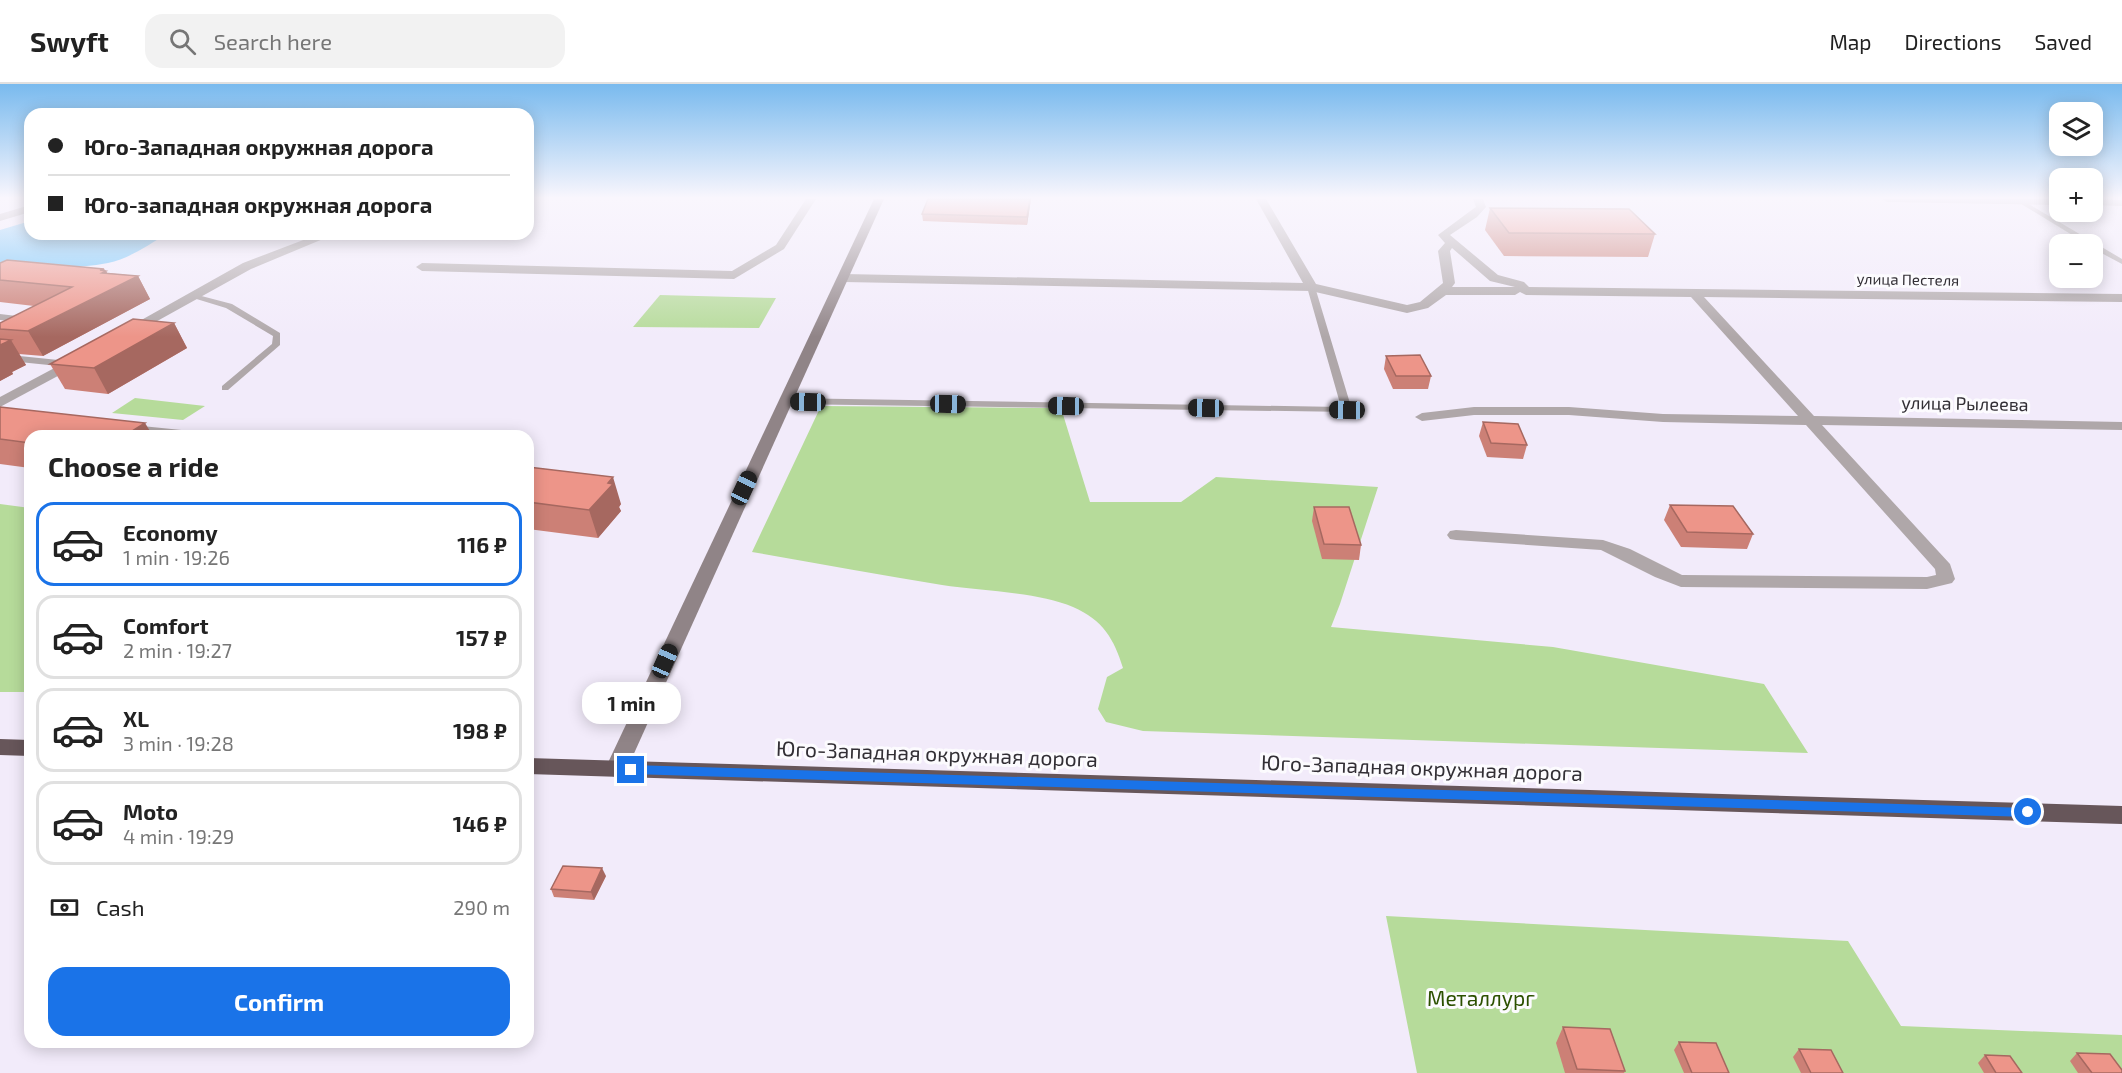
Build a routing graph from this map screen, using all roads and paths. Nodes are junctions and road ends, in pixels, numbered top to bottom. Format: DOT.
graph roads {
  1 [pos="300,245"];
  2 [pos="781,245"];
  3 [pos="859,245"];
  4 [pos="1287,245"];
  5 [pos="1450,245"];
  6 [pos="1454,245"];
  7 [pos="2094,245"];
  8 [pos="2122,262"];
  9 [pos="422,267"];
  10 [pos="844,278"];
  11 [pos="1311,287"];
  12 [pos="1443,291"];
  13 [pos="1526,291"];
  14 [pos="1694,293"];
  15 [pos="193,295"];
  16 [pos="2122,298"];
  17 [pos="0,317"];
  18 [pos="23,331"];
  19 [pos="110,341"];
  20 [pos="90,353"];
  21 [pos="0,357"];
  22 [pos="69,364"];
  23 [pos="225,388"];
  24 [pos="784,401"];
  25 [pos="0,404"];
  26 [pos="1422,417"];
  27 [pos="1808,419"];
  28 [pos="117,426"];
  29 [pos="2122,426"];
  30 [pos="155,430"];
  31 [pos="1456,535"];
  32 [pos="0,747"];
  33 [pos="24,748"];
  34 [pos="534,766"];
  35 [pos="616,769"];
  36 [pos="2122,815"];
  1 -- 15 [label="street"];
  2 -- 9 [label="street"];
  3 -- 10 [label="street"];
  4 -- 11 [label="street"];
  5 -- 12 [label="street"];
  6 -- 13 [label="street"];
  7 -- 8 [label="lane"];
  10 -- 11 [label="street"];
  10 -- 24 [label="street"];
  11 -- 12 [label="street"];
  11 -- 24 [label="lane"];
  12 -- 13 [label="street, улица Пестеля"];
  13 -- 14 [label="street, улица Пестеля"];
  14 -- 16 [label="street, улица Пестеля"];
  14 -- 27 [label="street"];
  15 -- 19 [label="street"];
  15 -- 23 [label="lane"];
  17 -- 18 [label="lane"];
  20 -- 22 [label="street"];
  21 -- 22 [label="lane"];
  22 -- 25 [label="street"];
  24 -- 35 [label="street"];
  26 -- 27 [label="street, улица Рылеева"];
  27 -- 29 [label="street, улица Рылеева"];
  27 -- 31 [label="street"];
  28 -- 30 [label="lane"];
  32 -- 33 [label="highway"];
  34 -- 35 [label="highway"];
  35 -- 36 [label="highway, Юго-Западная окружная дорога"];
}
